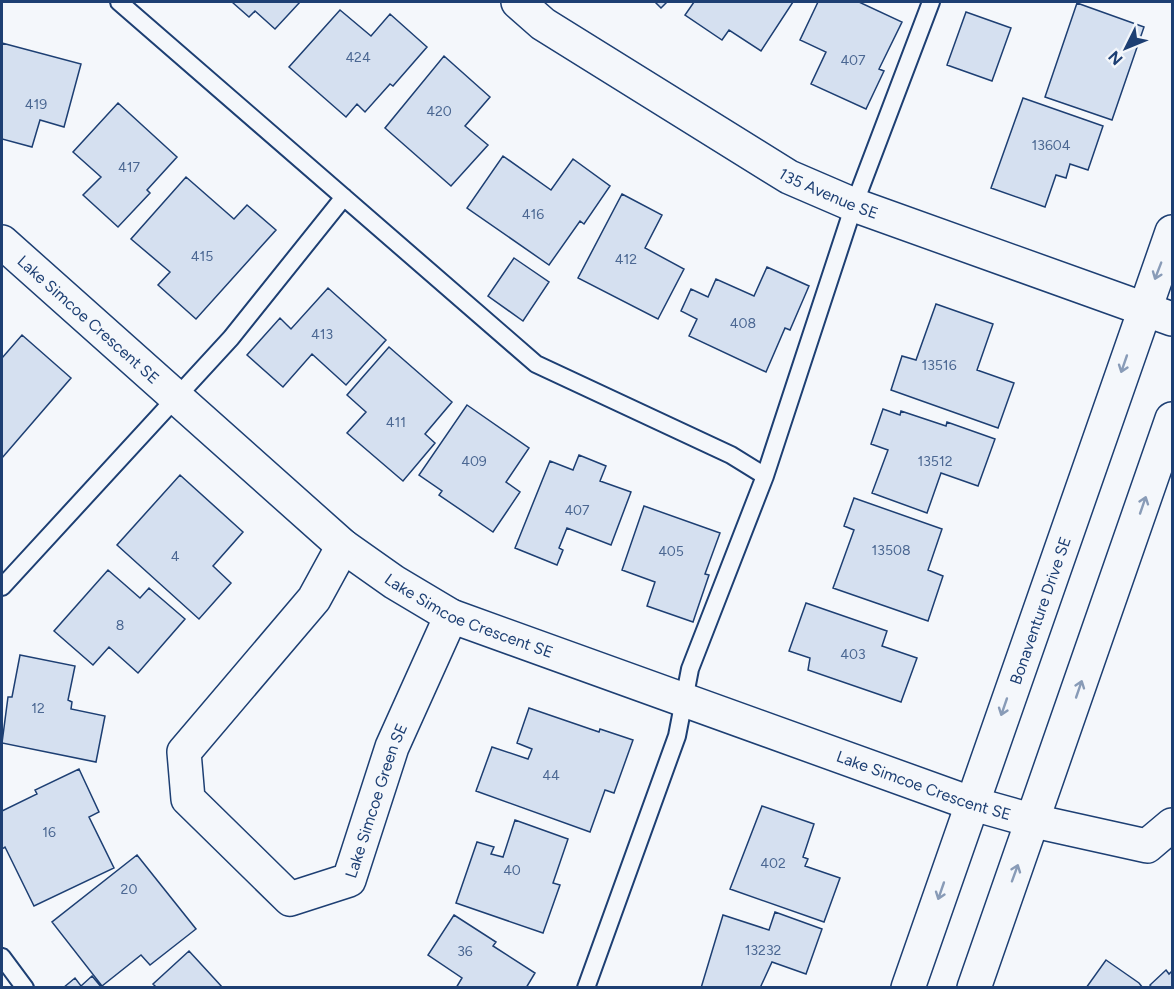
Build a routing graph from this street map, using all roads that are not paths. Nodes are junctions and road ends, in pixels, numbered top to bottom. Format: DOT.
graph roads {
  1 [pos="119,2"];
  2 [pos="518,2"];
  3 [pos="931,2"];
  4 [pos="344,197"];
  5 [pos="854,205"];
  6 [pos="1173,232"];
  7 [pos="2,242"];
  8 [pos="1158,314"];
  9 [pos="178,396"];
  10 [pos="1173,419"];
  11 [pos="765,476"];
  12 [pos="343,546"];
  13 [pos="2,587"];
  14 [pos="451,616"];
  15 [pos="683,700"];
  16 [pos="970,803"];
  17 [pos="1034,821"];
  18 [pos="1173,825"];
  19 [pos="2,957"];
  20 [pos="25,987"];
  21 [pos="586,987"];
  22 [pos="908,987"];
  23 [pos="974,987"];
  1 -- 4 [label="lane"];
  2 -- 5 [label="street, 135 Avenue SE"];
  3 -- 5 [label="lane"];
  4 -- 9 [label="lane"];
  4 -- 11 [label="lane"];
  5 -- 8 [label="street, 135 Avenue SE"];
  5 -- 11 [label="lane"];
  6 -- 8 [label="street, Bonaventure Drive SE, one-way"];
  7 -- 9 [label="street, Lake Simcoe Crescent SE"];
  8 -- 16 [label="street, Bonaventure Drive SE, one-way"];
  9 -- 12 [label="street, Lake Simcoe Crescent SE"];
  9 -- 13 [label="lane"];
  17 -- 10 [label="street, one-way"];
  11 -- 15 [label="lane"];
  12 -- 14 [label="street, Lake Simcoe Crescent SE"];
  12 -- 14 [label="street, Lake Simcoe Green SE"];
  14 -- 15 [label="street, Lake Simcoe Crescent SE"];
  15 -- 16 [label="street, Lake Simcoe Crescent SE"];
  15 -- 21 [label="lane"];
  16 -- 17 [label="street, Lake Simcoe Crescent SE"];
  16 -- 22 [label="street, Bonaventure Drive SE, one-way"];
  17 -- 18 [label="street, Lake Simcoe Crescent SE"];
  23 -- 17 [label="street, one-way"];
  19 -- 20 [label="lane"];
}
